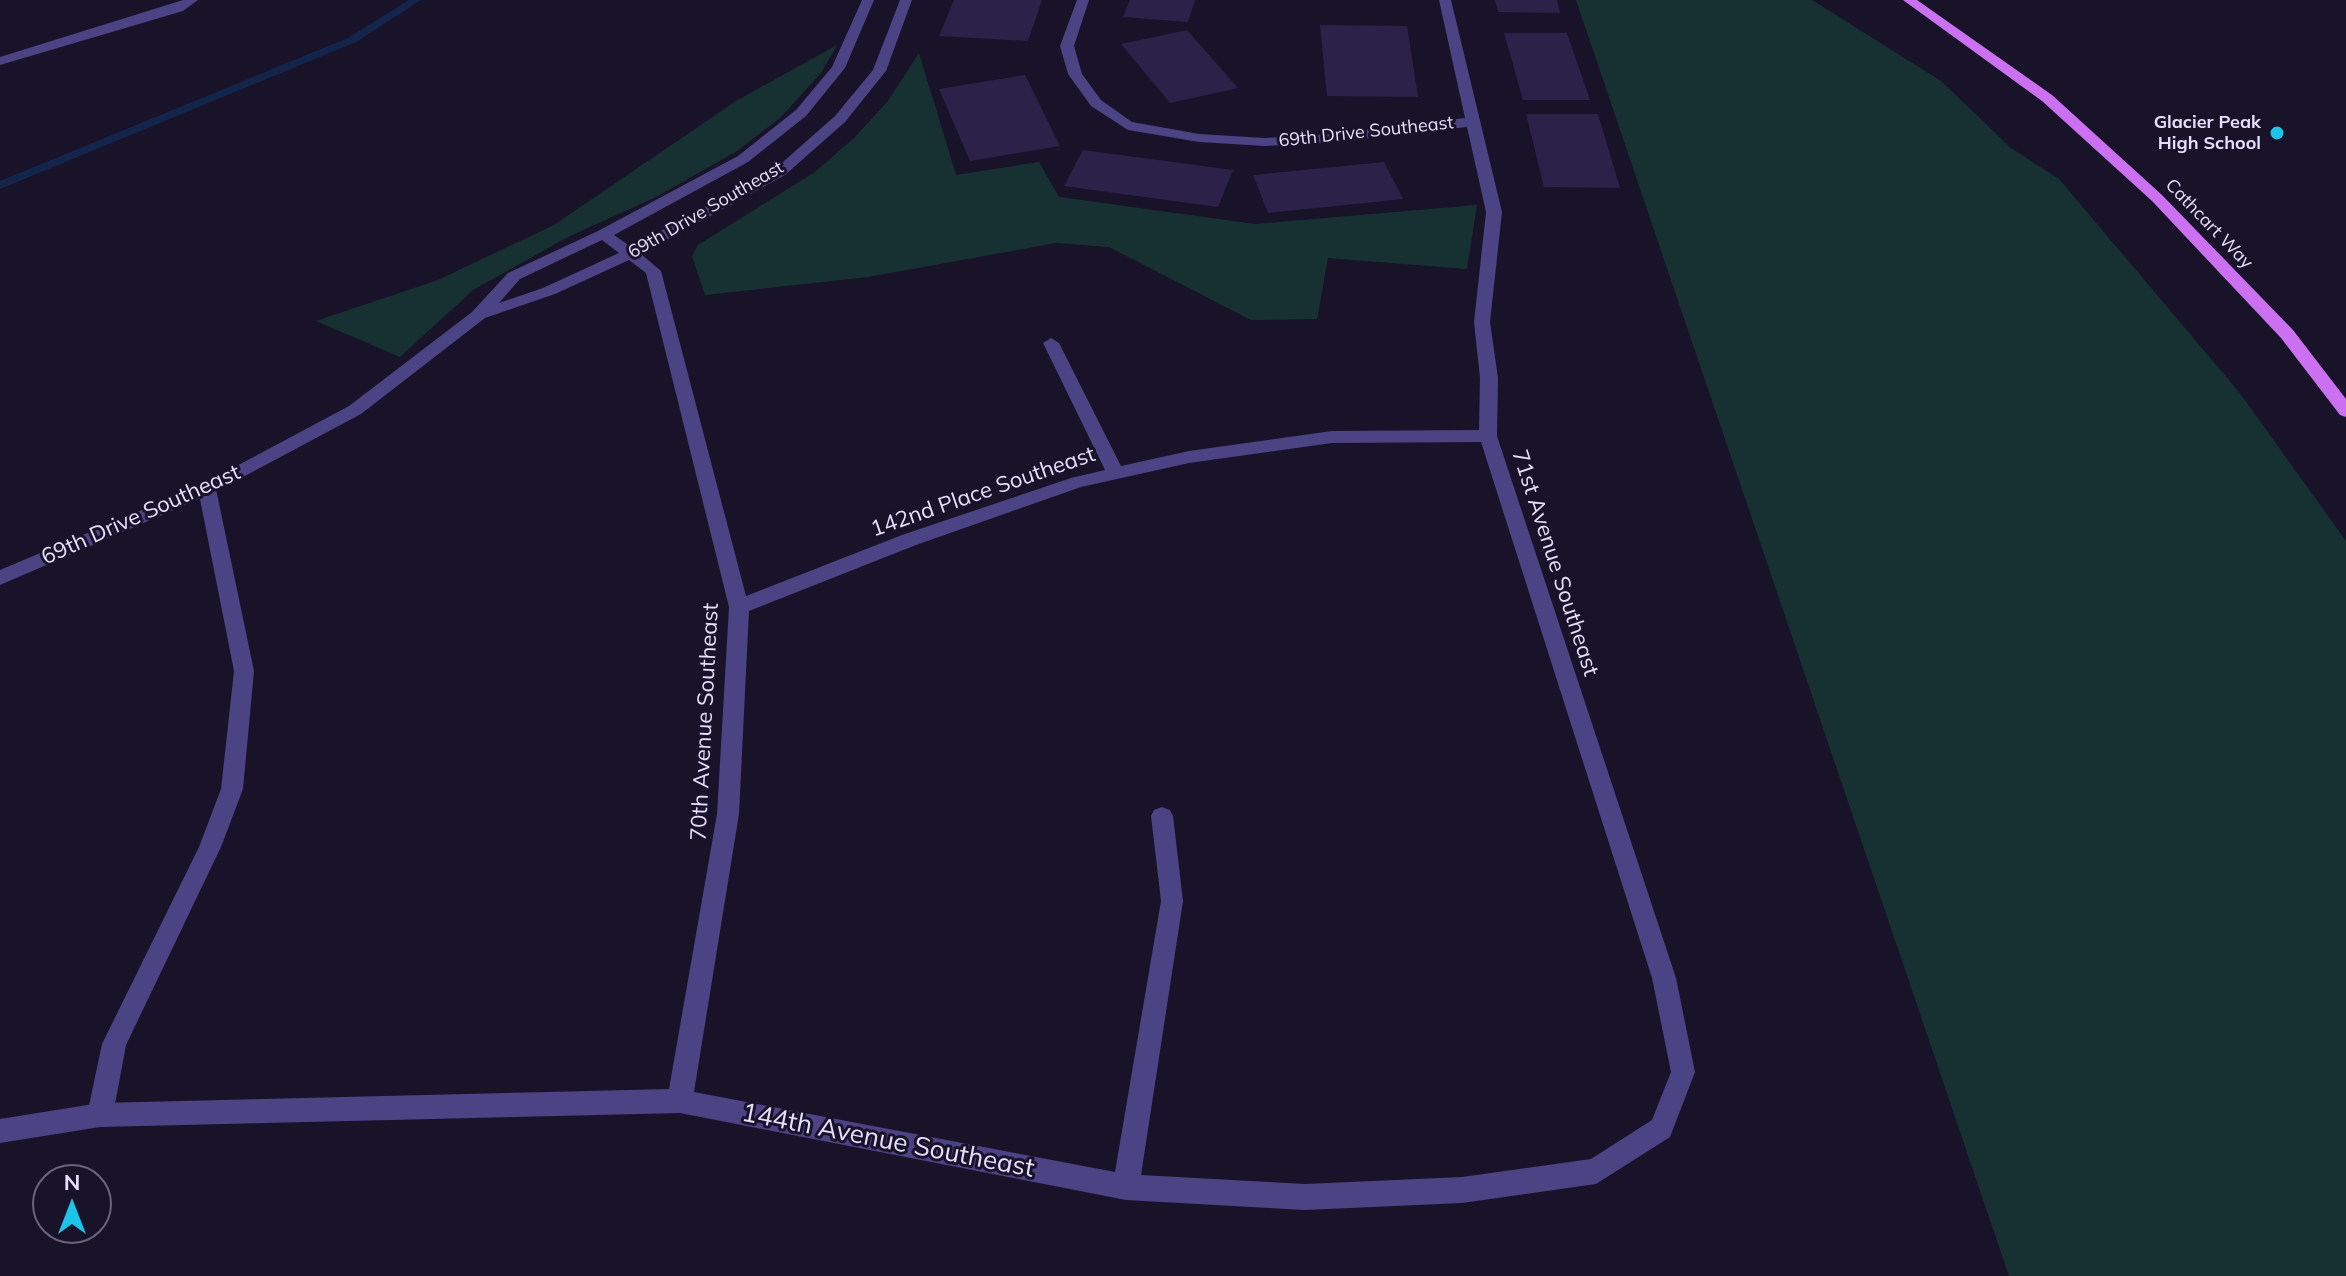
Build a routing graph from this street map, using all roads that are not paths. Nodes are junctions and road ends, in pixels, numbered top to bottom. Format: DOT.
graph roads {
  1 [pos="192,0"];
  2 [pos="868,0"];
  3 [pos="906,0"];
  4 [pos="1083,0"];
  5 [pos="1445,0"];
  6 [pos="1909,0"];
  7 [pos="0,61"];
  8 [pos="1471,122"];
  9 [pos="603,234"];
  10 [pos="630,254"];
  11 [pos="478,316"];
  12 [pos="1051,343"];
  13 [pos="2346,411"];
  14 [pos="1488,436"];
  15 [pos="1116,474"];
  16 [pos="207,489"];
  17 [pos="0,578"];
  18 [pos="739,607"];
  19 [pos="1162,816"];
  20 [pos="680,1101"];
  21 [pos="100,1115"];
  22 [pos="1661,1128"];
  23 [pos="0,1131"];
  24 [pos="1126,1187"];
  1 -- 7 [label="street"];
  2 -- 9 [label="street, 69th Drive Southeast"];
  3 -- 10 [label="street, 69th Drive Southeast"];
  4 -- 8 [label="street, 69th Drive Southeast"];
  5 -- 8 [label="street, 71st Avenue Southeast"];
  6 -- 13 [label="main road, Cathcart Way"];
  8 -- 14 [label="street, 71st Avenue Southeast"];
  9 -- 10 [label="street, 70th Avenue Southeast"];
  9 -- 11 [label="street, 69th Drive Southeast"];
  10 -- 11 [label="street, 69th Drive Southeast"];
  10 -- 18 [label="street, 70th Avenue Southeast"];
  11 -- 16 [label="street, 69th Drive Southeast"];
  12 -- 15 [label="street"];
  14 -- 15 [label="street, 142nd Place Southeast"];
  14 -- 22 [label="street, 71st Avenue Southeast"];
  15 -- 18 [label="street, 142nd Place Southeast"];
  16 -- 17 [label="street, 69th Drive Southeast"];
  16 -- 21 [label="street"];
  18 -- 20 [label="street, 70th Avenue Southeast"];
  19 -- 24 [label="street"];
  20 -- 21 [label="street, 144th Avenue Southeast"];
  20 -- 24 [label="street, 144th Avenue Southeast"];
  21 -- 23 [label="street"];
  22 -- 24 [label="street, 144th Avenue Southeast"];
}
